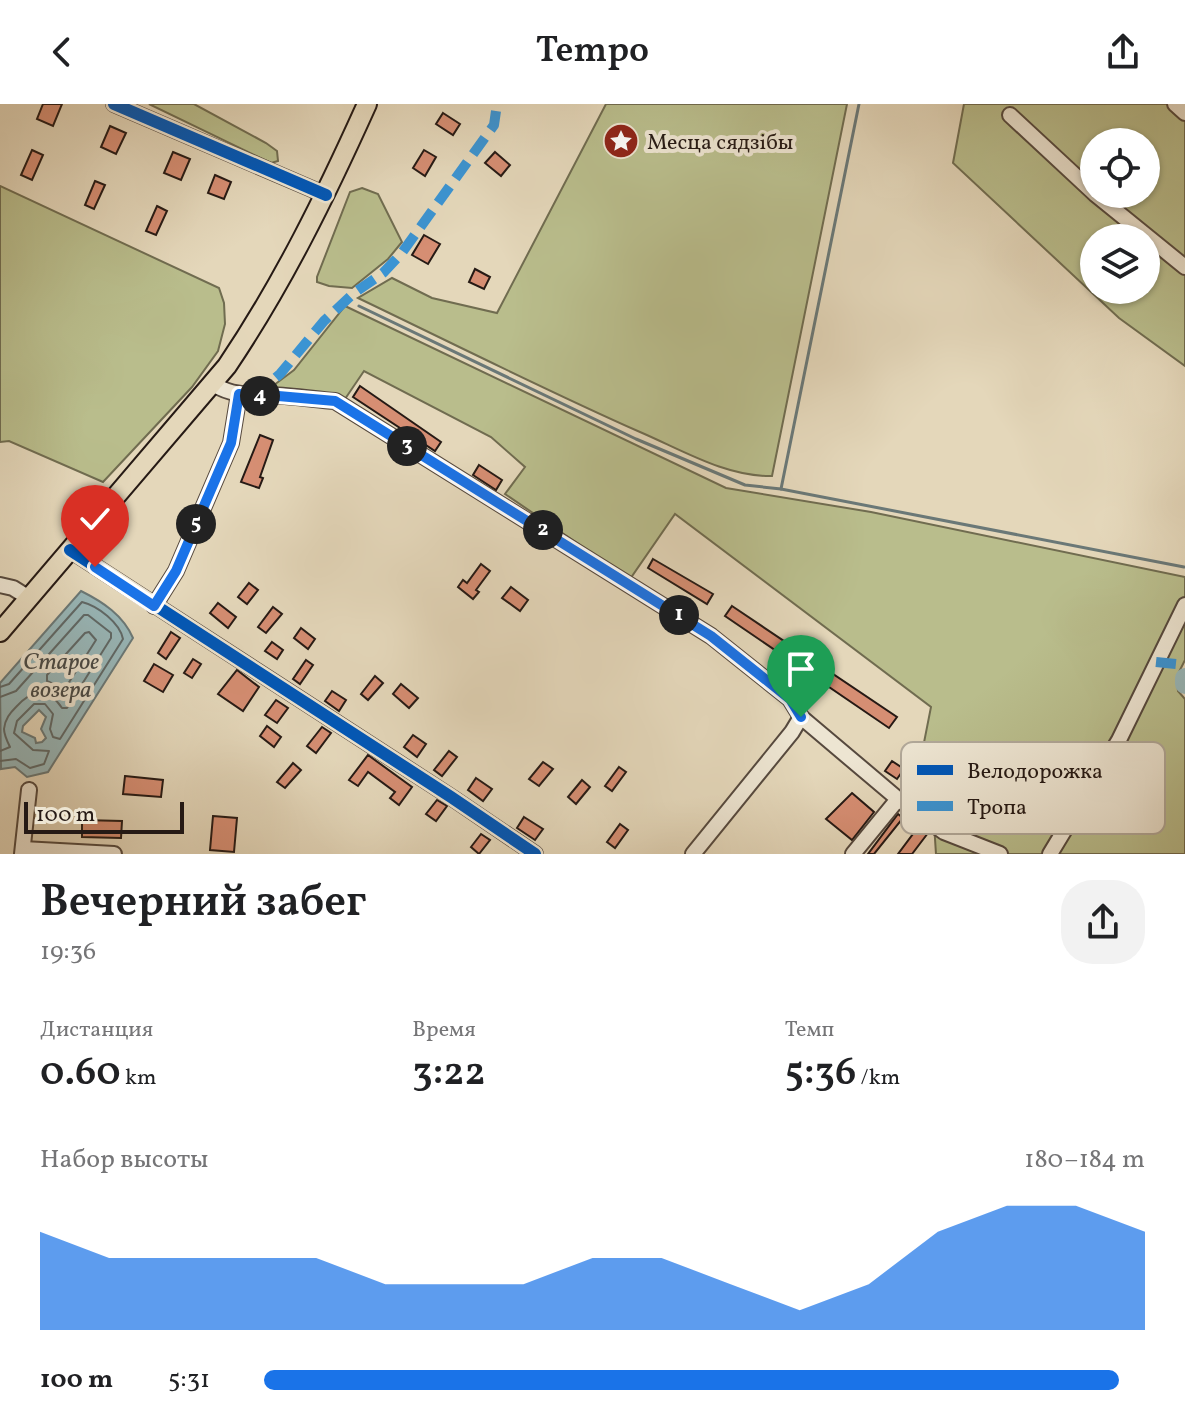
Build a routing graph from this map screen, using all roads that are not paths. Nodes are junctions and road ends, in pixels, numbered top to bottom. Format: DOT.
graph roads {
  1 [pos="114,104"];
  2 [pos="367,104"];
  3 [pos="1175,104"];
  4 [pos="1185,113"];
  5 [pos="1010,115"];
  6 [pos="1080,181"];
  7 [pos="326,195"];
  8 [pos="1111,208"];
  9 [pos="1185,267"];
  10 [pos="213,384"];
  11 [pos="239,394"];
  12 [pos="70,550"];
  13 [pos="0,585"];
  14 [pos="29,598"];
  15 [pos="1185,605"];
  16 [pos="154,606"];
  17 [pos="0,632"];
  18 [pos="801,717"];
  19 [pos="1118,742"];
  20 [pos="29,790"];
  21 [pos="898,799"];
  22 [pos="901,801"];
  23 [pos="949,834"];
  24 [pos="1062,834"];
  25 [pos="22,852"];
  26 [pos="114,854"];
  27 [pos="535,854"];
  28 [pos="693,854"];
  29 [pos="853,854"];
  30 [pos="1000,854"];
  31 [pos="1050,854"];
  1 -- 7 [label="street"];
  2 -- 7 [label="main road"];
  3 -- 4 [label="street"];
  5 -- 6 [label="street"];
  7 -- 10 [label="main road"];
  8 -- 9 [label="street"];
  10 -- 11 [label="street"];
  10 -- 12 [label="main road"];
  11 -- 16 [label="street"];
  11 -- 18 [label="street"];
  12 -- 14 [label="main road"];
  12 -- 16 [label="street"];
  13 -- 14 [label="street"];
  14 -- 17 [label="main road"];
  15 -- 19 [label="street"];
  16 -- 27 [label="street"];
  18 -- 21 [label="street"];
  18 -- 28 [label="street"];
  20 -- 25 [label="street"];
  21 -- 22 [label="street"];
  21 -- 29 [label="street"];
  23 -- 30 [label="street"];
  24 -- 31 [label="street"];
  25 -- 26 [label="street"];
}
